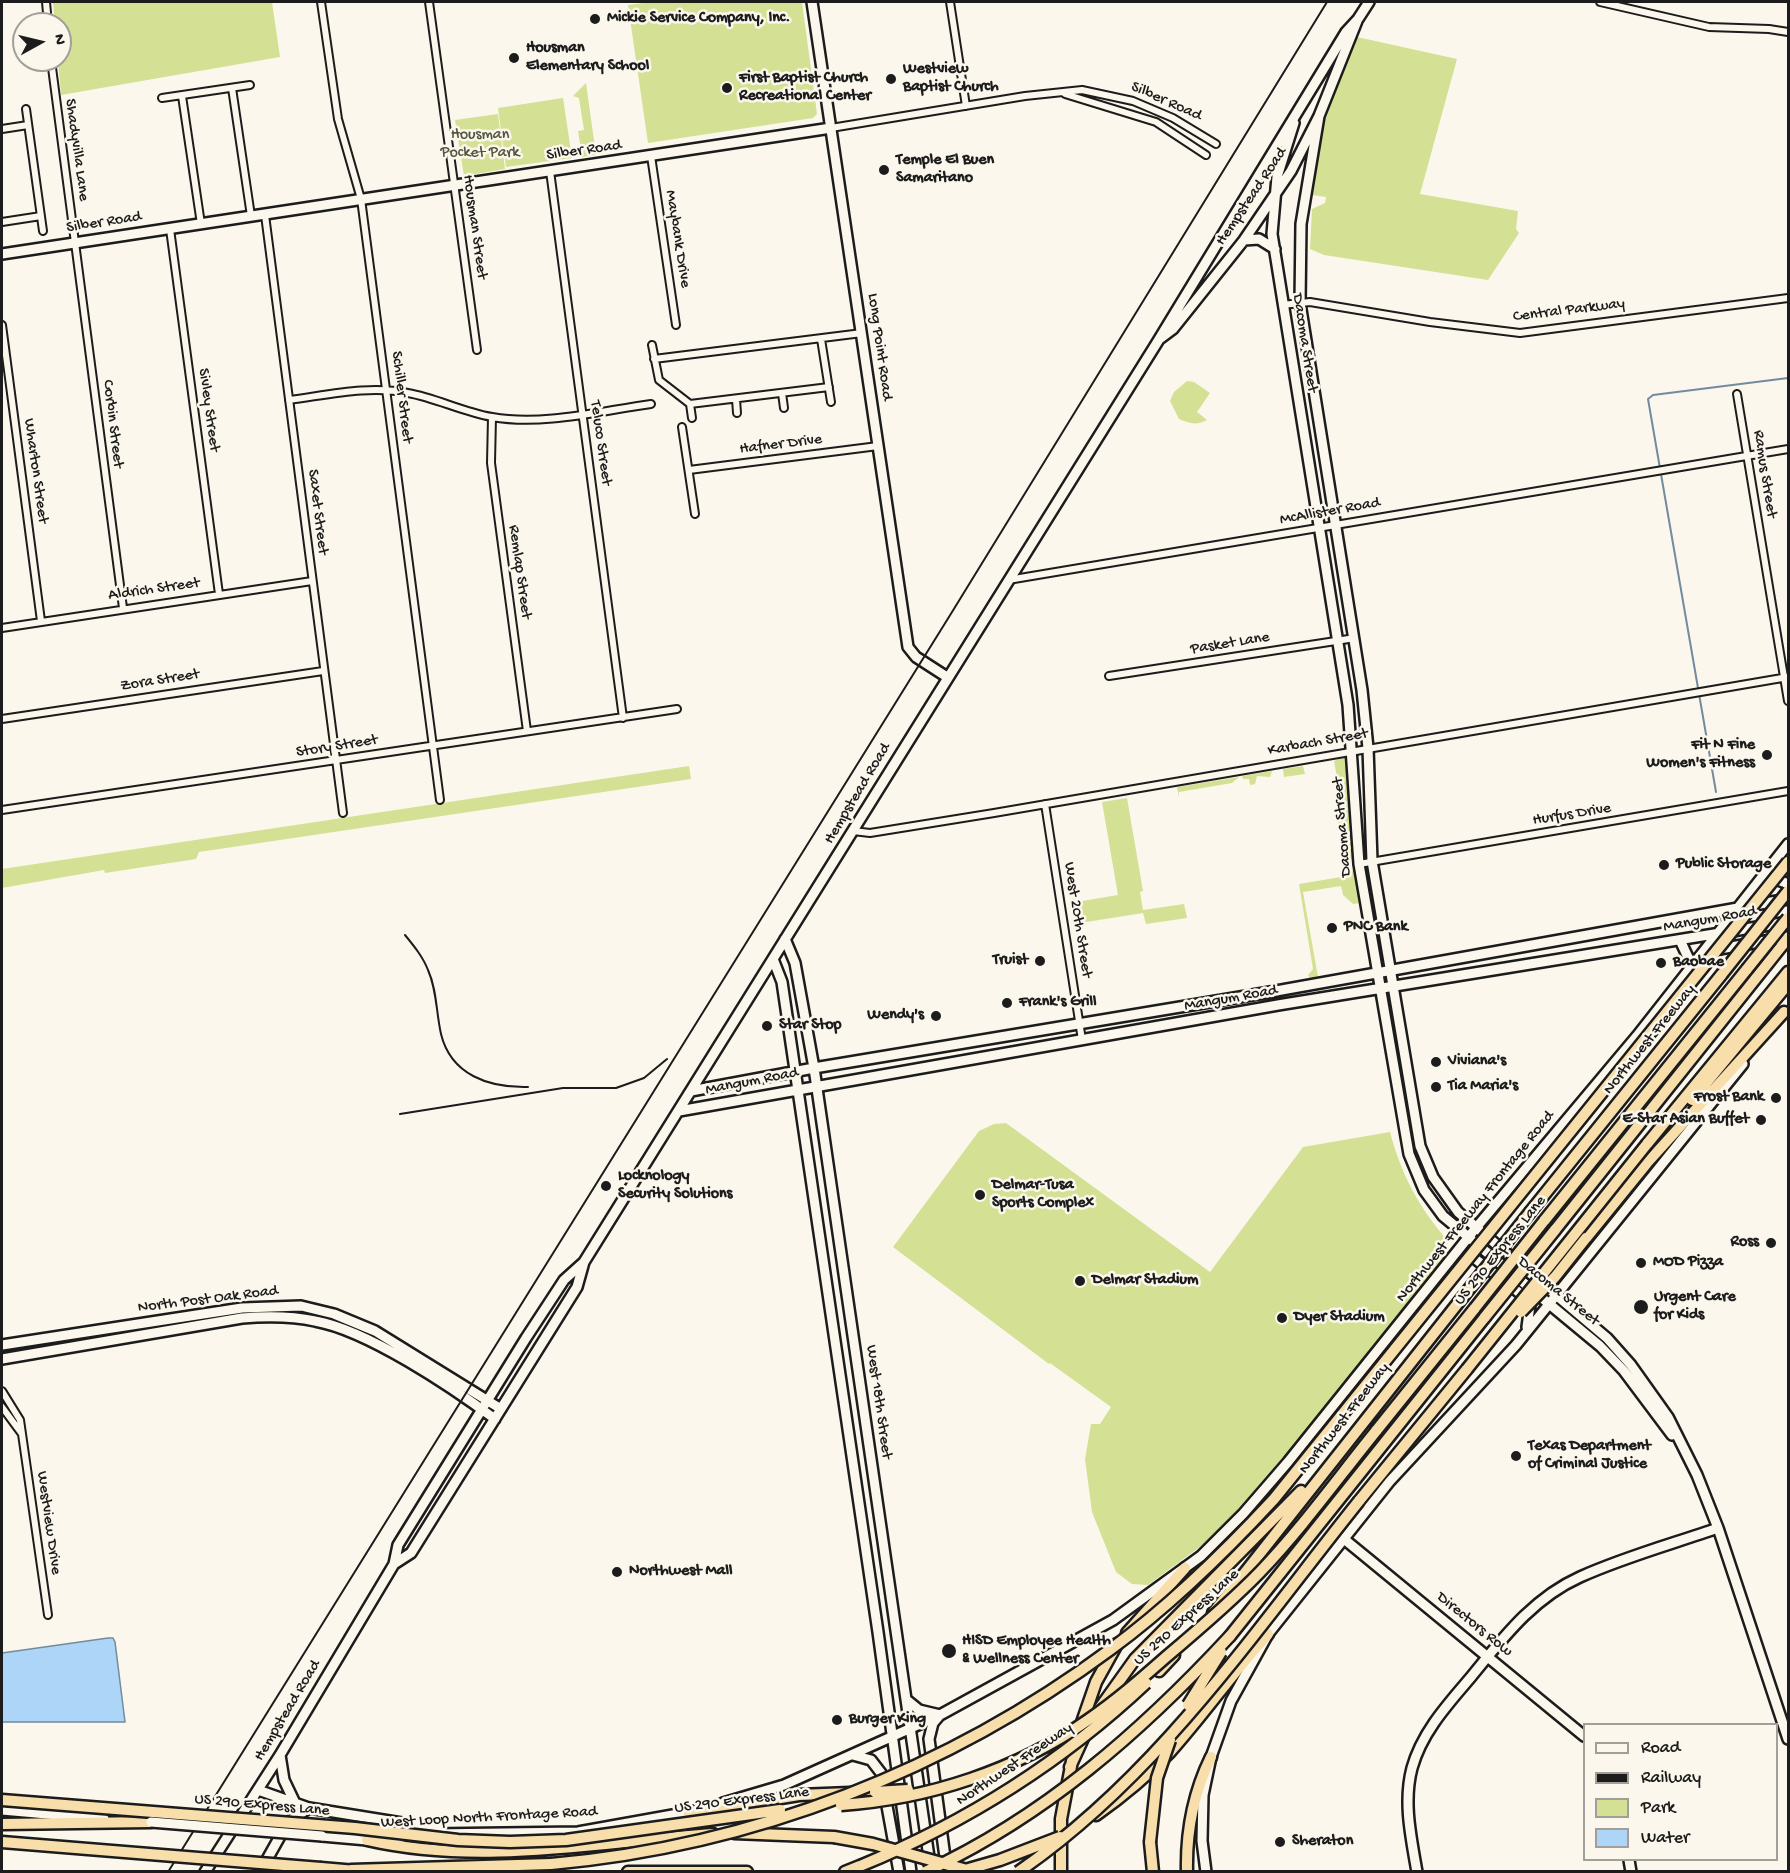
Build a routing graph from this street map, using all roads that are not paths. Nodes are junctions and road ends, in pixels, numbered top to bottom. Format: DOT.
graph roads {
  1 [pos="321,2"];
  2 [pos="429,2"];
  3 [pos="812,2"];
  4 [pos="950,2"];
  5 [pos="1369,2"];
  6 [pos="1600,2"];
  7 [pos="1358,19"];
  8 [pos="1788,32"];
  9 [pos="53,72"];
  10 [pos="250,85"];
  11 [pos="232,88"];
  12 [pos="1064,93"];
  13 [pos="182,96"];
  14 [pos="162,98"];
  15 [pos="1300,105"];
  16 [pos="966,106"];
  17 [pos="26,109"];
  18 [pos="1319,116"];
  19 [pos="28,125"];
  20 [pos="831,128"];
  21 [pos="2,129"];
  22 [pos="1216,144"];
  23 [pos="1206,155"];
  24 [pos="651,156"];
  25 [pos="549,171"];
  26 [pos="455,186"];
  27 [pos="1274,198"];
  28 [pos="361,199"];
  29 [pos="265,214"];
  30 [pos="41,216"];
  31 [pos="251,216"];
  32 [pos="2,222"];
  33 [pos="201,224"];
  34 [pos="170,229"];
  35 [pos="43,231"];
  36 [pos="1244,240"];
  37 [pos="75,243"];
  38 [pos="1275,249"];
  39 [pos="2,254"];
  40 [pos="1788,298"];
  41 [pos="1300,303"];
  42 [pos="1282,305"];
  43 [pos="2,325"];
  44 [pos="676,326"];
  45 [pos="862,333"];
  46 [pos="821,339"];
  47 [pos="1158,341"];
  48 [pos="652,345"];
  49 [pos="477,350"];
  50 [pos="654,359"];
  51 [pos="829,387"];
  52 [pos="386,391"];
  53 [pos="782,393"];
  54 [pos="1737,394"];
  55 [pos="736,399"];
  56 [pos="289,400"];
  57 [pos="831,402"];
  58 [pos="651,404"];
  59 [pos="690,404"];
  60 [pos="784,408"];
  61 [pos="738,413"];
  62 [pos="582,414"];
  63 [pos="492,417"];
  64 [pos="692,418"];
  65 [pos="682,427"];
  66 [pos="878,446"];
  67 [pos="1788,449"];
  68 [pos="1748,455"];
  69 [pos="689,470"];
  70 [pos="695,514"];
  71 [pos="1335,525"];
  72 [pos="1319,528"];
  73 [pos="1008,580"];
  74 [pos="312,581"];
  75 [pos="219,594"];
  76 [pos="123,608"];
  77 [pos="41,621"];
  78 [pos="2,628"];
  79 [pos="1355,638"];
  80 [pos="1338,641"];
  81 [pos="323,671"];
  82 [pos="1109,676"];
  83 [pos="947,677"];
  84 [pos="1787,677"];
  85 [pos="1788,701"];
  86 [pos="677,709"];
  87 [pos="623,718"];
  88 [pos="2,719"];
  89 [pos="527,731"];
  90 [pos="433,745"];
  91 [pos="1368,747"];
  92 [pos="1352,750"];
  93 [pos="337,761"];
  94 [pos="1788,791"];
  95 [pos="440,800"];
  96 [pos="1045,804"];
  97 [pos="2,810"];
  98 [pos="343,813"];
  99 [pos="853,831"];
  100 [pos="1788,844"];
  101 [pos="1785,858"];
  102 [pos="1372,861"];
  103 [pos="1359,864"];
  104 [pos="1788,884"];
  105 [pos="1788,891"];
  106 [pos="1788,899"];
  107 [pos="1739,907"];
  108 [pos="1788,918"];
  109 [pos="1788,922"];
  110 [pos="1612,931"];
  111 [pos="1716,934"];
  112 [pos="1788,938"];
  113 [pos="785,939"];
  114 [pos="1680,940"];
  115 [pos="1499,951"];
  116 [pos="1616,952"];
  117 [pos="1699,957"];
  118 [pos="772,959"];
  119 [pos="1692,966"];
  120 [pos="1502,968"];
  121 [pos="1389,969"];
  122 [pos="1377,972"];
  123 [pos="1788,972"];
  124 [pos="1788,984"];
  125 [pos="1392,987"];
  126 [pos="1380,989"];
  127 [pos="1276,991"];
  128 [pos="1278,1005"];
  129 [pos="1180,1006"];
  130 [pos="803,1009"];
  131 [pos="1786,1009"];
  132 [pos="787,1014"];
  133 [pos="1183,1022"];
  134 [pos="1079,1023"];
  135 [pos="1082,1040"];
  136 [pos="924,1050"];
  137 [pos="927,1066"];
  138 [pos="814,1068"];
  139 [pos="796,1071"];
  140 [pos="816,1085"];
  141 [pos="798,1089"];
  142 [pos="691,1091"];
  143 [pos="679,1111"];
  144 [pos="1647,1144"];
  145 [pos="834,1202"];
  146 [pos="816,1206"];
  147 [pos="1475,1229"];
  148 [pos="1468,1238"];
  149 [pos="584,1262"];
  150 [pos="844,1275"];
  151 [pos="826,1278"];
  152 [pos="1552,1299"];
  153 [pos="1413,1308"];
  154 [pos="1523,1337"];
  155 [pos="2,1345"];
  156 [pos="2,1359"];
  157 [pos="1467,1369"];
  158 [pos="859,1371"];
  159 [pos="841,1375"];
  160 [pos="2,1391"];
  161 [pos="487,1399"];
  162 [pos="2,1407"];
  163 [pos="481,1408"];
  164 [pos="501,1409"];
  165 [pos="495,1419"];
  166 [pos="22,1435"];
  167 [pos="873,1468"];
  168 [pos="854,1470"];
  169 [pos="1323,1470"];
  170 [pos="1718,1528"];
  171 [pos="1344,1539"];
  172 [pos="883,1545"];
  173 [pos="866,1548"];
  174 [pos="394,1564"];
  175 [pos="1185,1568"];
  176 [pos="48,1615"];
  177 [pos="895,1630"];
  178 [pos="878,1632"];
  179 [pos="1268,1634"];
  180 [pos="1230,1636"];
  181 [pos="1488,1655"];
  182 [pos="907,1701"];
  183 [pos="940,1715"];
  184 [pos="911,1727"];
  185 [pos="1583,1735"];
  186 [pos="892,1736"];
  187 [pos="1788,1739"];
  188 [pos="280,1755"];
  189 [pos="853,1755"];
  190 [pos="1211,1757"];
  191 [pos="1070,1767"];
  192 [pos="258,1790"];
  193 [pos="927,1790"];
  194 [pos="2,1800"];
  195 [pos="294,1801"];
  196 [pos="309,1808"];
  197 [pos="2,1810"];
  198 [pos="689,1813"];
  199 [pos="151,1822"];
  200 [pos="2,1824"];
  201 [pos="457,1831"];
  202 [pos="367,1840"];
  203 [pos="2,1842"];
  204 [pos="355,1871"];
  205 [pos="205,1872"];
  206 [pos="260,1872"];
  207 [pos="628,1872"];
  208 [pos="747,1872"];
  209 [pos="845,1872"];
  210 [pos="899,1872"];
  211 [pos="911,1872"];
  212 [pos="925,1872"];
  213 [pos="931,1872"];
  214 [pos="946,1872"];
  215 [pos="958,1872"];
  216 [pos="970,1872"];
  217 [pos="1018,1872"];
  218 [pos="1061,1872"];
  219 [pos="1153,1872"];
  220 [pos="1187,1872"];
  221 [pos="1206,1872"];
  222 [pos="1417,1872"];
  1 -- 28 [label="street, Schiller Street"];
  2 -- 26 [label="street, Housman Street"];
  3 -- 20 [label="main road, Long Point Road"];
  4 -- 16 [label="street"];
  5 -- 7 [label="main road, Hempstead Road"];
  6 -- 8 [label="street"];
  7 -- 15 [label="main road, Hempstead Road"];
  7 -- 18 [label="main road, Hempstead Road"];
  9 -- 37 [label="street, Shadyvilla Lane"];
  10 -- 11 [label="street"];
  11 -- 13 [label="street"];
  11 -- 31 [label="street"];
  12 -- 16 [label="street, Silber Road"];
  12 -- 22 [label="street, Silber Road"];
  12 -- 23 [label="street, Silber Road"];
  13 -- 14 [label="street"];
  13 -- 33 [label="street"];
  15 -- 27 [label="main road, Dacoma Street"];
  15 -- 47 [label="main road, Hempstead Road"];
  16 -- 20 [label="street, Silber Road"];
  17 -- 19 [label="street"];
  18 -- 27 [label="main road, Hempstead Road"];
  18 -- 41 [label="main road, Dacoma Street"];
  19 -- 21 [label="street"];
  19 -- 30 [label="street"];
  20 -- 24 [label="main road, Silber Road"];
  20 -- 45 [label="main road, Long Point Road"];
  24 -- 25 [label="main road, Silber Road"];
  24 -- 44 [label="street, Maybank Drive"];
  25 -- 26 [label="main road, Silber Road"];
  25 -- 62 [label="street, Teluco Street"];
  26 -- 28 [label="main road, Silber Road"];
  26 -- 49 [label="street, Housman Street"];
  27 -- 36 [label="main road, Hempstead Road"];
  27 -- 38 [label="main road, Dacoma Street"];
  28 -- 29 [label="main road, Silber Road"];
  28 -- 52 [label="street, Schiller Street"];
  29 -- 31 [label="main road, Silber Road"];
  29 -- 56 [label="street, Saxet Street"];
  30 -- 32 [label="street"];
  30 -- 35 [label="street"];
  31 -- 33 [label="main road, Silber Road"];
  33 -- 34 [label="main road, Silber Road"];
  34 -- 37 [label="main road, Silber Road"];
  34 -- 75 [label="street, Sivley Street"];
  36 -- 38 [label="main road"];
  36 -- 47 [label="main road, Hempstead Road"];
  37 -- 39 [label="main road, Silber Road"];
  37 -- 76 [label="street, Corbin Street"];
  38 -- 42 [label="main road, Dacoma Street"];
  40 -- 41 [label="street, Central Parkway"];
  41 -- 42 [label="street, Central Parkway"];
  41 -- 71 [label="main road, Dacoma Street"];
  42 -- 72 [label="main road, Dacoma Street"];
  43 -- 77 [label="street, Wharton Street"];
  45 -- 46 [label="street"];
  45 -- 66 [label="main road, Long Point Road"];
  46 -- 50 [label="street"];
  46 -- 51 [label="street"];
  47 -- 73 [label="main road, Hempstead Road"];
  48 -- 50 [label="street"];
  50 -- 59 [label="street"];
  51 -- 53 [label="street"];
  51 -- 57 [label="street"];
  52 -- 56 [label="street"];
  52 -- 63 [label="street"];
  52 -- 90 [label="street, Schiller Street"];
  53 -- 55 [label="street"];
  53 -- 60 [label="street"];
  54 -- 68 [label="street, Ramus Street"];
  55 -- 59 [label="street"];
  55 -- 61 [label="street"];
  56 -- 74 [label="street, Saxet Street"];
  58 -- 62 [label="street"];
  59 -- 64 [label="street"];
  62 -- 63 [label="street"];
  62 -- 87 [label="street, Teluco Street"];
  63 -- 89 [label="street, Remlap Street"];
  65 -- 69 [label="street"];
  66 -- 69 [label="street, Hafner Drive"];
  66 -- 83 [label="main road, Long Point Road"];
  67 -- 68 [label="street, McAllister Road"];
  68 -- 71 [label="street, McAllister Road"];
  68 -- 84 [label="street, Ramus Street"];
  69 -- 70 [label="street"];
  71 -- 72 [label="street, McAllister Road"];
  71 -- 79 [label="main road, Dacoma Street"];
  72 -- 73 [label="street, McAllister Road"];
  72 -- 80 [label="main road, Dacoma Street"];
  73 -- 83 [label="main road, Hempstead Road"];
  74 -- 75 [label="street, Aldrich Street"];
  74 -- 81 [label="street, Saxet Street"];
  75 -- 76 [label="street, Aldrich Street"];
  76 -- 77 [label="street, Aldrich Street"];
  77 -- 78 [label="street, Aldrich Street"];
  79 -- 80 [label="street, Pasket Lane"];
  79 -- 91 [label="main road, Dacoma Street"];
  80 -- 82 [label="street, Pasket Lane"];
  80 -- 92 [label="main road, Dacoma Street"];
  81 -- 88 [label="street, Zora Street"];
  81 -- 93 [label="street, Saxet Street"];
  83 -- 99 [label="main road, Hempstead Road"];
  84 -- 85 [label="street, Ramus Street"];
  84 -- 91 [label="street, Karbach Street"];
  86 -- 87 [label="street, Story Street"];
  87 -- 89 [label="street, Story Street"];
  89 -- 90 [label="street, Story Street"];
  90 -- 93 [label="street, Story Street"];
  90 -- 95 [label="street, Schiller Street"];
  91 -- 92 [label="street, Karbach Street"];
  91 -- 102 [label="main road, Dacoma Street"];
  92 -- 96 [label="street, Karbach Street"];
  92 -- 103 [label="main road, Dacoma Street"];
  93 -- 97 [label="street, Story Street"];
  93 -- 98 [label="street, Saxet Street"];
  94 -- 102 [label="street, Hurfus Drive"];
  96 -- 99 [label="street, Karbach Street"];
  96 -- 134 [label="street, West 20th Street"];
  99 -- 113 [label="main road, Hempstead Road"];
  100 -- 101 [label="main road, Northwest Freeway Frontage Road"];
  101 -- 104 [label="main road"];
  101 -- 107 [label="main road, Northwest Freeway Frontage Road"];
  101 -- 204 [label="highway, bridge"];
  102 -- 103 [label="street, Hurfus Drive"];
  102 -- 121 [label="main road, Dacoma Street"];
  103 -- 122 [label="main road, Dacoma Street"];
  105 -- 169 [label="highway, Northwest Freeway, bridge"];
  106 -- 107 [label="main road, Mangum Road"];
  107 -- 110 [label="main road, Mangum Road"];
  107 -- 111 [label="main road, Northwest Freeway Frontage Road"];
  108 -- 193 [label="highway, US 290 Express Lane, bridge"];
  109 -- 111 [label="main road, Mangum Road"];
  110 -- 115 [label="main road, Mangum Road"];
  110 -- 116 [label="main road"];
  111 -- 114 [label="main road, Mangum Road"];
  111 -- 117 [label="main road, Northwest Freeway Frontage Road"];
  112 -- 117 [label="main road"];
  112 -- 180 [label="highway, bridge"];
  113 -- 118 [label="main road, Hempstead Road"];
  113 -- 130 [label="main road, West 18th Street"];
  114 -- 116 [label="main road, Mangum Road"];
  114 -- 119 [label="main road"];
  115 -- 120 [label="main road"];
  115 -- 121 [label="main road, Mangum Road"];
  116 -- 120 [label="main road, Mangum Road"];
  117 -- 119 [label="main road, Northwest Freeway Frontage Road"];
  118 -- 132 [label="main road, West 18th Street"];
  118 -- 142 [label="main road, Hempstead Road"];
  119 -- 147 [label="main road, Northwest Freeway Frontage Road"];
  120 -- 125 [label="main road, Mangum Road"];
  121 -- 122 [label="main road, Mangum Road"];
  121 -- 125 [label="main road, Dacoma Street"];
  122 -- 126 [label="main road, Dacoma Street"];
  122 -- 127 [label="main road, Mangum Road"];
  123 -- 144 [label="highway"];
  124 -- 144 [label="highway"];
  125 -- 126 [label="main road, Mangum Road"];
  125 -- 147 [label="main road, Dacoma Street"];
  126 -- 128 [label="main road, Mangum Road"];
  126 -- 148 [label="main road, Dacoma Street"];
  127 -- 128 [label="main road"];
  127 -- 129 [label="main road, Mangum Road"];
  128 -- 133 [label="main road, Mangum Road"];
  129 -- 133 [label="main road"];
  129 -- 134 [label="main road, Mangum Road"];
  130 -- 132 [label="main road"];
  130 -- 138 [label="main road, West 18th Street"];
  131 -- 152 [label="main road"];
  131 -- 157 [label="highway, bridge"];
  132 -- 139 [label="main road, West 18th Street"];
  133 -- 135 [label="main road, Mangum Road"];
  134 -- 135 [label="street, West 20th Street"];
  134 -- 136 [label="main road, Mangum Road"];
  135 -- 137 [label="main road, Mangum Road"];
  136 -- 137 [label="main road"];
  136 -- 138 [label="main road, Mangum Road"];
  137 -- 140 [label="main road, Mangum Road"];
  138 -- 139 [label="main road, Mangum Road"];
  138 -- 140 [label="main road, West 18th Street"];
  139 -- 141 [label="main road, West 18th Street"];
  139 -- 142 [label="main road, Mangum Road"];
  140 -- 141 [label="main road, Mangum Road"];
  140 -- 145 [label="main road, West 18th Street"];
  141 -- 143 [label="main road, Mangum Road"];
  141 -- 146 [label="main road, West 18th Street"];
  142 -- 143 [label="main road, Hempstead Road"];
  143 -- 149 [label="main road, Hempstead Road"];
  144 -- 157 [label="highway, bridge"];
  145 -- 146 [label="main road"];
  145 -- 150 [label="main road, West 18th Street"];
  146 -- 151 [label="main road, West 18th Street"];
  147 -- 148 [label="main road, Northwest Freeway Frontage Road"];
  147 -- 152 [label="main road, Dacoma Street"];
  148 -- 152 [label="main road, Dacoma Street"];
  148 -- 153 [label="main road, Northwest Freeway Frontage Road"];
  149 -- 161 [label="main road, Hempstead Road"];
  149 -- 164 [label="main road, Hempstead Road"];
  150 -- 151 [label="main road"];
  150 -- 158 [label="main road, West 18th Street"];
  151 -- 159 [label="main road, West 18th Street"];
  152 -- 154 [label="main road"];
  152 -- 170 [label="main road, Dacoma Street"];
  153 -- 154 [label="main road"];
  153 -- 175 [label="main road, Northwest Freeway Frontage Road"];
  154 -- 171 [label="main road"];
  155 -- 161 [label="main road, North Post Oak Road"];
  156 -- 163 [label="main road, North Post Oak Road"];
  157 -- 217 [label="highway, bridge"];
  158 -- 159 [label="main road"];
  158 -- 167 [label="main road, West 18th Street"];
  159 -- 168 [label="main road, West 18th Street"];
  160 -- 166 [label="street, Westview Drive"];
  161 -- 163 [label="main road, Hempstead Road"];
  161 -- 164 [label="main road, North Post Oak Road"];
  162 -- 166 [label="street, Westview Drive"];
  163 -- 165 [label="main road, North Post Oak Road"];
  163 -- 174 [label="main road, Hempstead Road"];
  164 -- 165 [label="main road, Hempstead Road"];
  165 -- 174 [label="main road, Hempstead Road"];
  166 -- 176 [label="street, Westview Drive"];
  167 -- 168 [label="main road"];
  167 -- 172 [label="main road, West 18th Street"];
  168 -- 173 [label="main road, West 18th Street"];
  169 -- 191 [label="highway"];
  169 -- 209 [label="highway, Northwest Freeway, bridge"];
  170 -- 181 [label="main road"];
  170 -- 187 [label="main road, Dacoma Street"];
  171 -- 179 [label="main road"];
  171 -- 181 [label="main road, Directors Row"];
  172 -- 173 [label="main road"];
  172 -- 177 [label="main road, West 18th Street"];
  173 -- 178 [label="main road, West 18th Street"];
  174 -- 188 [label="main road, Hempstead Road"];
  175 -- 183 [label="main road, Northwest Freeway Frontage Road"];
  175 -- 191 [label="highway"];
  177 -- 178 [label="main road"];
  177 -- 182 [label="main road, West 18th Street"];
  178 -- 186 [label="main road, West 18th Street"];
  179 -- 190 [label="main road"];
  179 -- 215 [label="highway, bridge"];
  180 -- 212 [label="highway, bridge"];
  180 -- 219 [label="highway, bridge"];
  181 -- 185 [label="main road, Directors Row"];
  181 -- 222 [label="main road"];
  182 -- 183 [label="main road"];
  182 -- 184 [label="main road, West 18th Street"];
  183 -- 184 [label="main road, Northwest Freeway Frontage Road"];
  183 -- 214 [label="main road"];
  184 -- 186 [label="main road, Northwest Freeway Frontage Road"];
  184 -- 213 [label="main road, West 18th Street"];
  186 -- 189 [label="main road, West Loop North Frontage Road"];
  186 -- 211 [label="main road, West 18th Street"];
  188 -- 192 [label="main road, Hempstead Road"];
  188 -- 195 [label="main road"];
  189 -- 198 [label="main road, West Loop North Frontage Road"];
  189 -- 210 [label="main road"];
  190 -- 220 [label="highway"];
  190 -- 221 [label="main road"];
  191 -- 218 [label="highway"];
  192 -- 195 [label="main road"];
  192 -- 205 [label="main road, Hempstead Road"];
  193 -- 194 [label="highway, US 290 Express Lane, bridge"];
  193 -- 198 [label="highway, bridge"];
  195 -- 196 [label="main road"];
  196 -- 201 [label="main road"];
  196 -- 206 [label="main road"];
  197 -- 199 [label="main road, West Loop North Frontage Road"];
  198 -- 201 [label="main road, West Loop North Frontage Road"];
  199 -- 200 [label="highway"];
  199 -- 202 [label="main road, West Loop North Frontage Road, bridge"];
  201 -- 202 [label="main road, West Loop North Frontage Road"];
  202 -- 216 [label="highway, bridge"];
  203 -- 204 [label="highway, bridge"];
  207 -- 208 [label="highway"];
}
